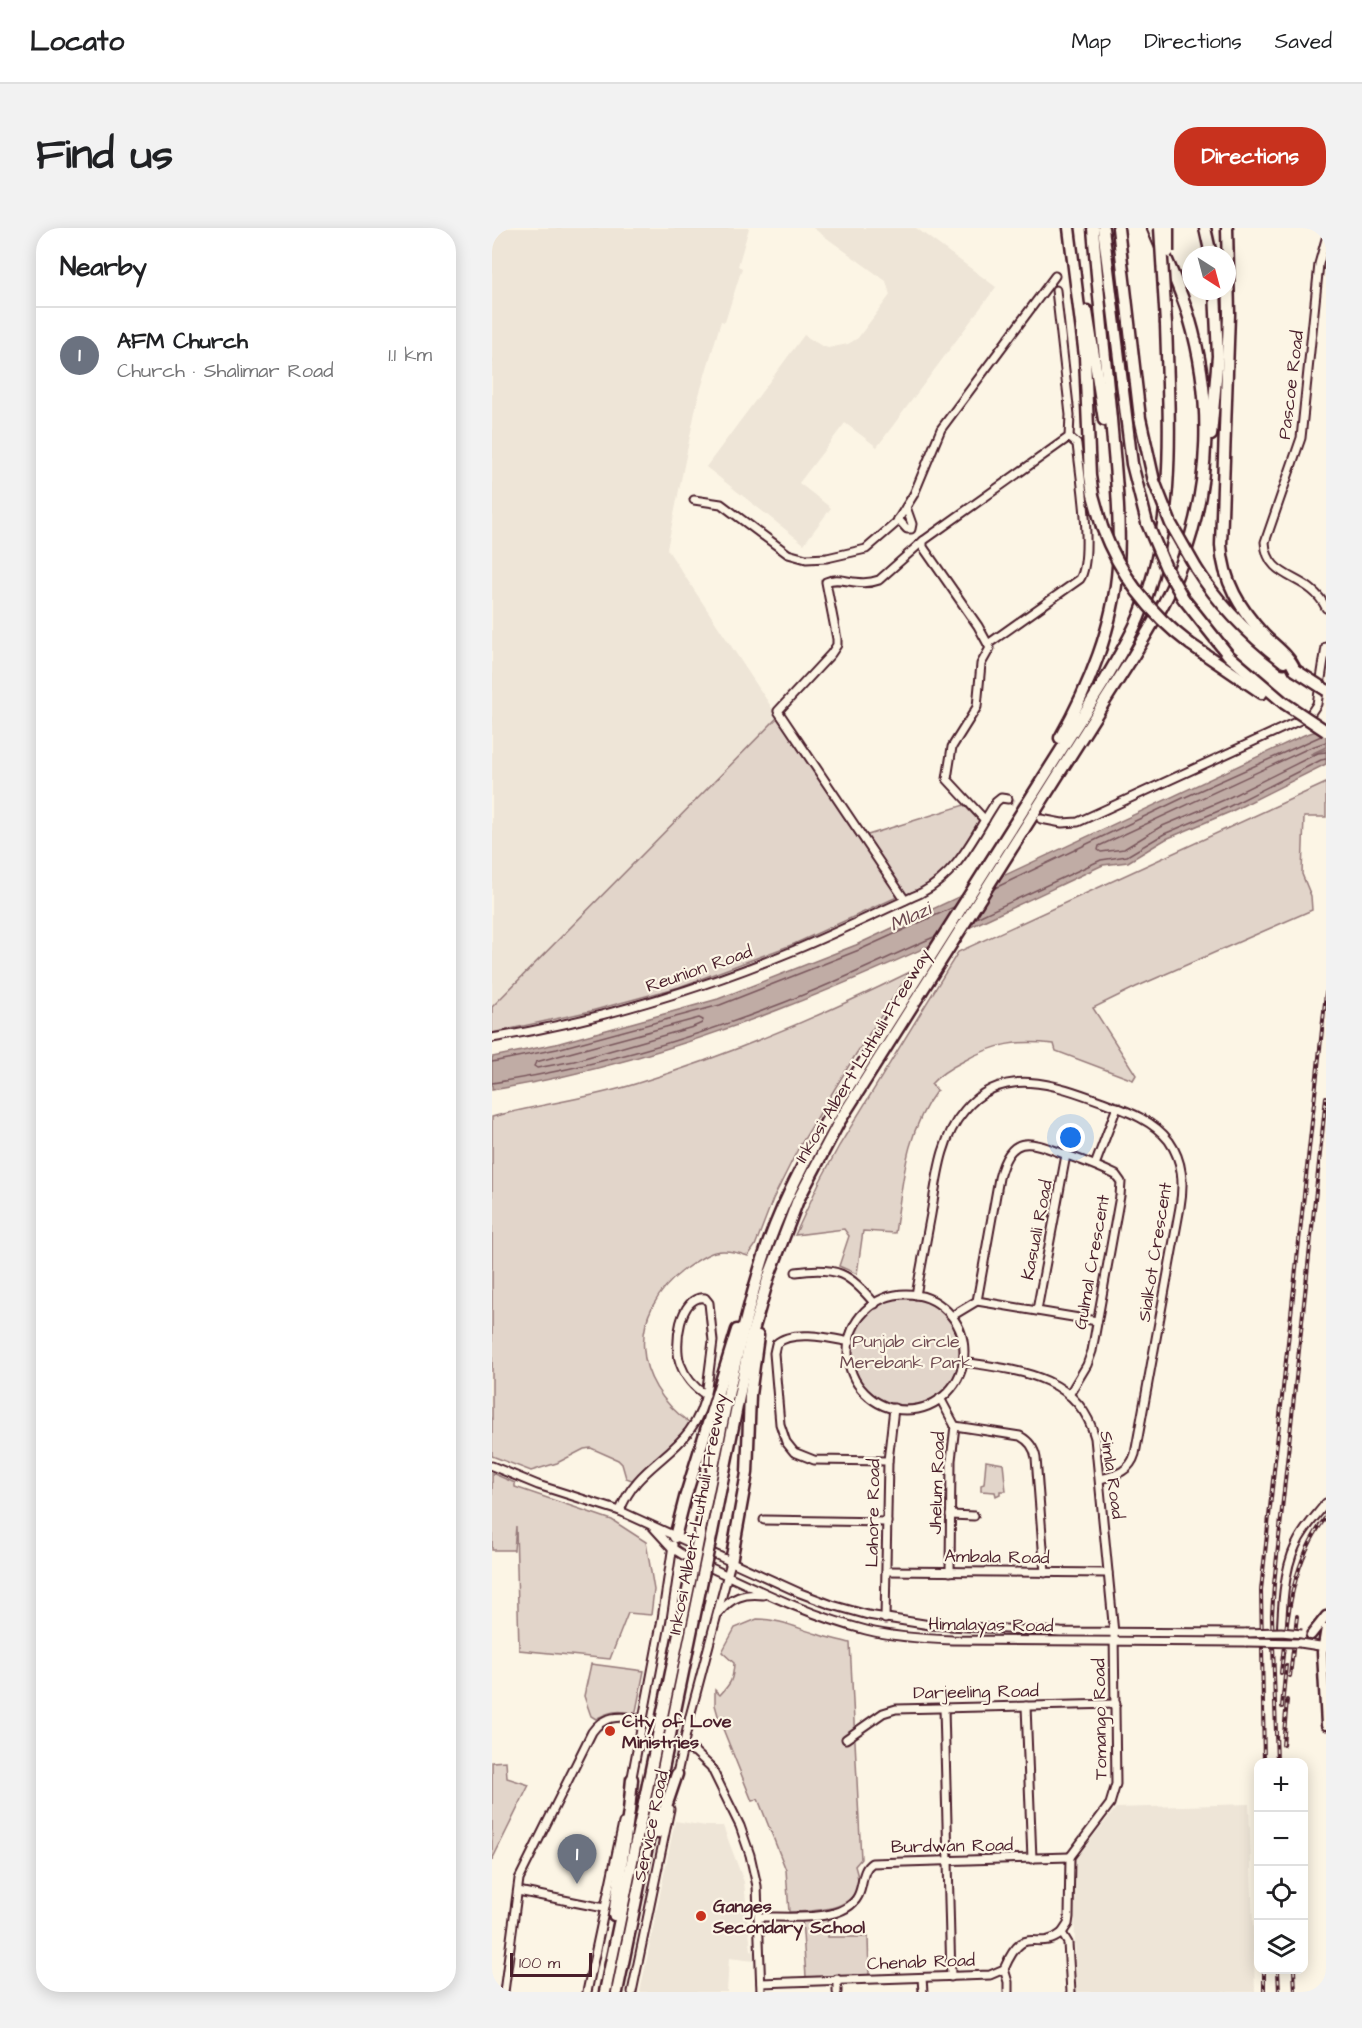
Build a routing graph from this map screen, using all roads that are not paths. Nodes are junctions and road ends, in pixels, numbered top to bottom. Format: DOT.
graph roads {
  1 [pos="1071,228"];
  2 [pos="1093,228"];
  3 [pos="1103,228"];
  4 [pos="1118,228"];
  5 [pos="1153,228"];
  6 [pos="1160,228"];
  7 [pos="1168,228"];
  8 [pos="1205,228"];
  9 [pos="1227,228"];
  10 [pos="1326,239"];
  11 [pos="1209,246"];
  12 [pos="1054,276"];
  13 [pos="1056,290"];
  14 [pos="1215,300"];
  15 [pos="1221,300"];
  16 [pos="1166,324"];
  17 [pos="1226,374"];
  18 [pos="1069,437"];
  19 [pos="1114,452"];
  20 [pos="1204,474"];
  21 [pos="694,500"];
  22 [pos="906,507"];
  23 [pos="898,519"];
  24 [pos="923,541"];
  25 [pos="1326,608"];
  26 [pos="987,644"];
  27 [pos="1326,647"];
  28 [pos="1295,670"];
  29 [pos="1326,690"];
  30 [pos="1284,703"];
  31 [pos="1326,731"];
  32 [pos="1008,799"];
  33 [pos="1041,819"];
  34 [pos="985,820"];
  35 [pos="1018,827"];
  36 [pos="906,900"];
  37 [pos="492,1038"];
  38 [pos="1117,1107"];
  39 [pos="1066,1155"];
  40 [pos="1095,1165"];
  41 [pos="763,1258"];
  42 [pos="796,1272"];
  43 [pos="916,1295"];
  44 [pos="762,1297"];
  45 [pos="977,1301"];
  46 [pos="875,1304"];
  47 [pos="1037,1310"];
  48 [pos="952,1317"];
  49 [pos="1096,1321"];
  50 [pos="850,1342"];
  51 [pos="963,1362"];
  52 [pos="706,1395"];
  53 [pos="1069,1395"];
  54 [pos="940,1398"];
  55 [pos="894,1408"];
  56 [pos="955,1426"];
  57 [pos="888,1461"];
  58 [pos="492,1466"];
  59 [pos="1100,1479"];
  60 [pos="1326,1503"];
  61 [pos="620,1511"];
  62 [pos="950,1515"];
  63 [pos="974,1516"];
  64 [pos="764,1520"];
  65 [pos="886,1522"];
  66 [pos="674,1542"];
  67 [pos="731,1562"];
  68 [pos="886,1571"];
  69 [pos="950,1572"];
  70 [pos="697,1573"];
  71 [pos="1045,1573"];
  72 [pos="1108,1573"];
  73 [pos="727,1575"];
  74 [pos="770,1595"];
  75 [pos="717,1615"];
  76 [pos="1326,1616"];
  77 [pos="885,1619"];
  78 [pos="1326,1628"];
  79 [pos="1281,1632"];
  80 [pos="1114,1633"];
  81 [pos="1306,1635"];
  82 [pos="1281,1641"];
  83 [pos="1114,1642"];
  84 [pos="1324,1642"];
  85 [pos="1116,1704"];
  86 [pos="1026,1706"];
  87 [pos="944,1708"];
  88 [pos="643,1719"];
  89 [pos="1326,1725"];
  90 [pos="846,1739"];
  91 [pos="682,1748"];
  92 [pos="677,1774"];
  93 [pos="632,1779"];
  94 [pos="1070,1857"];
  95 [pos="1032,1859"];
  96 [pos="948,1861"];
  97 [pos="639,1882"];
  98 [pos="518,1891"];
  99 [pos="604,1908"];
  100 [pos="758,1917"];
  101 [pos="1062,1933"];
  102 [pos="1004,1969"];
  103 [pos="951,1977"];
  104 [pos="922,1978"];
  105 [pos="837,1979"];
  106 [pos="761,1983"];
  107 [pos="609,1991"];
  108 [pos="504,1992"];
  109 [pos="587,1992"];
  110 [pos="632,1992"];
  111 [pos="761,1992"];
  112 [pos="837,1992"];
  113 [pos="922,1992"];
  114 [pos="1008,1992"];
  115 [pos="1071,1992"];
  1 -- 19 [label="highway"];
  1 -- 30 [label="highway, bridge"];
  2 -- 19 [label="highway"];
  3 -- 30 [label="highway, bridge"];
  4 -- 28 [label="highway, bridge"];
  5 -- 20 [label="highway, Inkosi Albert Luthuli Freeway"];
  6 -- 16 [label="highway, bridge"];
  7 -- 16 [label="highway, bridge"];
  8 -- 11 [label="highway"];
  9 -- 17 [label="highway"];
  10 -- 25 [label="street, Pascoe Road"];
  12 -- 22 [label="street"];
  13 -- 18 [label="street"];
  14 -- 20 [label="highway"];
  15 -- 17 [label="highway"];
  16 -- 35 [label="highway, Inkosi Albert Luthuli Freeway"];
  17 -- 28 [label="highway"];
  18 -- 24 [label="street"];
  18 -- 26 [label="street"];
  19 -- 35 [label="highway"];
  20 -- 35 [label="highway, Inkosi Albert Luthuli Freeway"];
  21 -- 23 [label="street"];
  22 -- 23 [label="street"];
  22 -- 23 [label="street"];
  24 -- 26 [label="street"];
  24 -- 36 [label="street"];
  26 -- 34 [label="street"];
  27 -- 33 [label="street"];
  28 -- 29 [label="highway, bridge"];
  30 -- 31 [label="highway, bridge"];
  32 -- 34 [label="street"];
  34 -- 36 [label="street"];
  35 -- 41 [label="highway, Inkosi Albert Luthuli Freeway"];
  35 -- 44 [label="highway, Inkosi Albert Luthuli Freeway"];
  36 -- 37 [label="street, Reunion Road"];
  38 -- 40 [label="street"];
  38 -- 43 [label="street, Sialkot Crescent"];
  38 -- 59 [label="street, Sialkot Crescent"];
  39 -- 40 [label="street, Gulmal Crescent"];
  39 -- 45 [label="street, Gulmal Crescent"];
  39 -- 47 [label="street, Kasuali Road"];
  40 -- 49 [label="street, Gulmal Crescent"];
  41 -- 66 [label="highway"];
  41 -- 70 [label="highway, Inkosi Albert Luthuli Freeway, bridge"];
  42 -- 46 [label="street"];
  43 -- 46 [label="street"];
  43 -- 48 [label="street"];
  44 -- 67 [label="highway"];
  44 -- 70 [label="highway, Inkosi Albert Luthuli Freeway, bridge"];
  45 -- 47 [label="street"];
  45 -- 48 [label="street"];
  46 -- 50 [label="street"];
  47 -- 49 [label="street"];
  48 -- 51 [label="street"];
  49 -- 53 [label="street, Gulmal Crescent"];
  50 -- 55 [label="street"];
  50 -- 57 [label="street"];
  51 -- 53 [label="street, Simla Road"];
  51 -- 54 [label="street"];
  52 -- 52 [label="street"];
  52 -- 61 [label="street"];
  53 -- 59 [label="street, Simla Road"];
  54 -- 55 [label="street"];
  54 -- 56 [label="street, Jhelum Road"];
  55 -- 57 [label="street, Lahore Road"];
  56 -- 62 [label="street, Jhelum Road"];
  56 -- 71 [label="street"];
  57 -- 65 [label="street, Lahore Road"];
  58 -- 61 [label="street, Himalayas Road"];
  59 -- 72 [label="street, Simla Road"];
  60 -- 79 [label="street"];
  61 -- 66 [label="street, Himalayas Road"];
  62 -- 63 [label="street"];
  62 -- 69 [label="street, Jhelum Road"];
  64 -- 65 [label="street"];
  65 -- 68 [label="street, Lahore Road"];
  66 -- 67 [label="street, Himalayas Road"];
  66 -- 73 [label="street, Himalayas Road"];
  66 -- 88 [label="street"];
  67 -- 73 [label="street, Service Road"];
  67 -- 77 [label="street, Himalayas Road"];
  68 -- 69 [label="street, Ambala Road"];
  68 -- 77 [label="street, Lahore Road"];
  69 -- 71 [label="street, Ambala Road"];
  70 -- 97 [label="highway, Inkosi Albert Luthuli Freeway"];
  70 -- 107 [label="highway, Inkosi Albert Luthuli Freeway"];
  71 -- 72 [label="street, Ambala Road"];
  72 -- 80 [label="street, Simla Road"];
  73 -- 74 [label="street, Himalayas Road"];
  73 -- 75 [label="street, Service Road"];
  74 -- 75 [label="street"];
  74 -- 83 [label="street, Himalayas Road"];
  75 -- 91 [label="street, Service Road"];
  76 -- 81 [label="main road"];
  77 -- 80 [label="street, Himalayas Road"];
  78 -- 84 [label="main road"];
  79 -- 80 [label="street, Himalayas Road, bridge"];
  79 -- 81 [label="street, Himalayas Road, bridge"];
  79 -- 82 [label="street, bridge"];
  80 -- 83 [label="street, Simla Road"];
  81 -- 84 [label="street, Himalayas Road"];
  82 -- 83 [label="street, Himalayas Road, bridge"];
  82 -- 84 [label="street, Himalayas Road, bridge"];
  83 -- 85 [label="street, Tomango Road"];
  84 -- 89 [label="main road"];
  85 -- 86 [label="street, Darjeeling Road"];
  85 -- 94 [label="street, Tomango Road"];
  86 -- 87 [label="street, Darjeeling Road"];
  86 -- 95 [label="street"];
  87 -- 90 [label="street, Darjeeling Road"];
  87 -- 96 [label="street"];
  88 -- 93 [label="street"];
  88 -- 98 [label="street"];
  91 -- 92 [label="street, Service Road"];
  91 -- 100 [label="street"];
  92 -- 97 [label="highway"];
  92 -- 110 [label="street, Service Road"];
  93 -- 99 [label="street"];
  93 -- 107 [label="highway"];
  94 -- 95 [label="street, Burdwan Road"];
  94 -- 101 [label="street"];
  95 -- 96 [label="street, Burdwan Road"];
  96 -- 100 [label="street, Burdwan Road"];
  96 -- 103 [label="street"];
  97 -- 107 [label="highway, Inkosi Albert Luthuli Freeway"];
  98 -- 99 [label="street"];
  98 -- 108 [label="street"];
  99 -- 109 [label="street"];
  100 -- 106 [label="street"];
  101 -- 102 [label="street"];
  101 -- 115 [label="street"];
  102 -- 103 [label="street, Chenab Road"];
  102 -- 114 [label="street"];
  103 -- 104 [label="street, Chenab Road"];
  104 -- 105 [label="street, Chenab Road"];
  104 -- 113 [label="street"];
  105 -- 106 [label="street, Chenab Road"];
  105 -- 112 [label="street"];
  106 -- 111 [label="street"];
}
